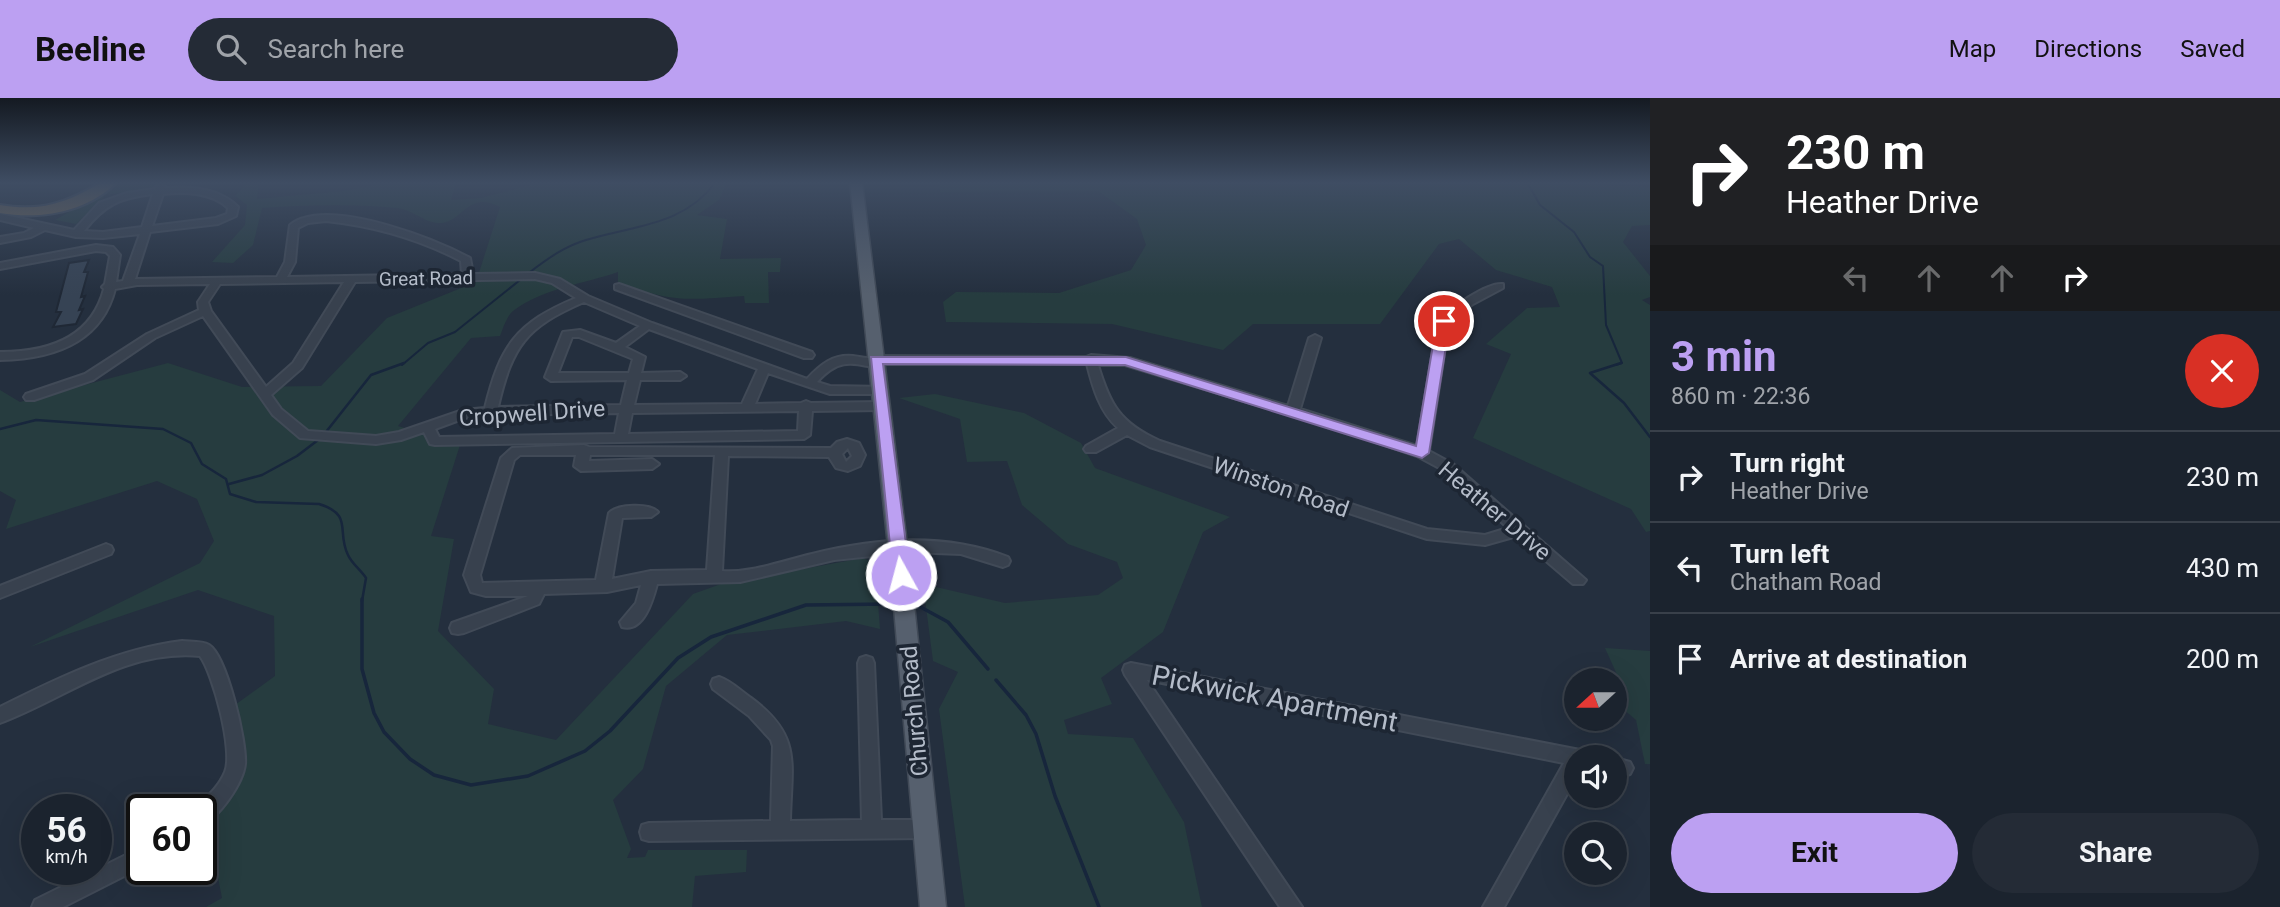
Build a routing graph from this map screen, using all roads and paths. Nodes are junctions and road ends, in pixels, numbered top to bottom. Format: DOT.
graph roads {
  1 [pos="11,220"];
  2 [pos="88,220"];
  3 [pos="150,220"];
  4 [pos="220,220"];
  5 [pos="308,220"];
  6 [pos="346,220"];
  7 [pos="860,220"];
  8 [pos="23,223"];
  9 [pos="44,227"];
  10 [pos="148,228"];
  11 [pos="76,233"];
  12 [pos="0,238"];
  13 [pos="0,266"];
  14 [pos="468,277"];
  15 [pos="351,279"];
  16 [pos="280,280"];
  17 [pos="217,281"];
  18 [pos="128,283"];
  19 [pos="1499,286"];
  20 [pos="619,287"];
  21 [pos="107,288"];
  22 [pos="584,299"];
  23 [pos="205,311"];
  24 [pos="648,325"];
  25 [pos="723,325"];
  26 [pos="1315,338"];
  27 [pos="700,344"];
  28 [pos="617,348"];
  29 [pos="808,355"];
  30 [pos="0,356"];
  31 [pos="1091,359"];
  32 [pos="876,361"];
  33 [pos="765,367"];
  34 [pos="634,376"];
  35 [pos="680,376"];
  36 [pos="809,384"];
  37 [pos="264,395"];
  38 [pos="30,397"];
  39 [pos="881,398"];
  40 [pos="748,405"];
  41 [pos="806,405"];
  42 [pos="627,407"];
  43 [pos="491,411"];
  44 [pos="1293,411"];
  45 [pos="427,426"];
  46 [pos="1125,430"];
  47 [pos="620,438"];
  48 [pos="584,449"];
  49 [pos="1091,449"];
  50 [pos="722,451"];
  51 [pos="833,453"];
  52 [pos="1422,453"];
  53 [pos="652,464"];
  54 [pos="651,512"];
  55 [pos="1518,530"];
  56 [pos="106,550"];
  57 [pos="898,550"];
  58 [pos="1003,561"];
  59 [pos="714,576"];
  60 [pos="651,577"];
  61 [pos="1578,580"];
  62 [pos="603,586"];
  63 [pos="538,588"];
  64 [pos="0,592"];
  65 [pos="628,622"];
  66 [pos="458,628"];
  67 [pos="866,663"];
  68 [pos="719,684"];
  69 [pos="0,715"];
  70 [pos="1564,755"];
  71 [pos="1564,783"];
  72 [pos="217,796"];
  73 [pos="926,829"];
  74 [pos="780,830"];
  75 [pos="872,830"];
  76 [pos="649,832"];
  77 [pos="126,865"];
  78 [pos="42,907"];
  79 [pos="933,907"];
  80 [pos="1292,907"];
  81 [pos="1493,907"];
  1 -- 8 [label="street"];
  2 -- 11 [label="street"];
  3 -- 10 [label="street"];
  4 -- 10 [label="street"];
  5 -- 16 [label="street"];
  6 -- 14 [label="street"];
  7 -- 32 [label="main road, Church Road"];
  8 -- 9 [label="street"];
  8 -- 12 [label="street"];
  9 -- 11 [label="street"];
  9 -- 12 [label="street"];
  10 -- 11 [label="street"];
  10 -- 18 [label="street"];
  13 -- 21 [label="street"];
  14 -- 15 [label="street, Great Road"];
  14 -- 22 [label="street, Great Road"];
  15 -- 16 [label="street, Great Road"];
  15 -- 37 [label="street"];
  16 -- 17 [label="street, Great Road"];
  17 -- 18 [label="street, Great Road"];
  17 -- 23 [label="street"];
  18 -- 21 [label="street, Great Road"];
  19 -- 52 [label="street"];
  20 -- 25 [label="street"];
  21 -- 30 [label="street"];
  22 -- 24 [label="street, Great Road"];
  22 -- 43 [label="street"];
  23 -- 37 [label="street, Cropwell Drive"];
  23 -- 38 [label="street"];
  24 -- 27 [label="street, Great Road"];
  24 -- 28 [label="street"];
  25 -- 27 [label="street"];
  25 -- 29 [label="street"];
  26 -- 44 [label="street"];
  27 -- 33 [label="street, Great Road"];
  28 -- 34 [label="street"];
  28 -- 34 [label="street"];
  31 -- 32 [label="street, Heather Drive"];
  31 -- 44 [label="street, Heather Drive"];
  31 -- 46 [label="street"];
  32 -- 36 [label="street"];
  32 -- 39 [label="main road, Church Road"];
  33 -- 36 [label="street, Great Road"];
  33 -- 40 [label="street"];
  34 -- 35 [label="street"];
  34 -- 42 [label="street"];
  36 -- 39 [label="street, Great Road"];
  37 -- 45 [label="street, Cropwell Drive"];
  39 -- 41 [label="street, Cropwell Drive"];
  39 -- 57 [label="main road, Church Road"];
  40 -- 41 [label="street, Cropwell Drive"];
  40 -- 42 [label="street, Cropwell Drive"];
  41 -- 47 [label="street"];
  42 -- 43 [label="street, Cropwell Drive"];
  42 -- 47 [label="street"];
  43 -- 45 [label="street, Cropwell Drive"];
  44 -- 52 [label="street, Heather Drive"];
  45 -- 47 [label="street"];
  46 -- 49 [label="street"];
  46 -- 55 [label="street, Winston Road"];
  48 -- 50 [label="street"];
  48 -- 53 [label="street"];
  48 -- 63 [label="street"];
  50 -- 51 [label="street"];
  50 -- 59 [label="street"];
  52 -- 55 [label="street, Heather Drive"];
  54 -- 62 [label="street"];
  55 -- 61 [label="street, Heather Drive"];
  56 -- 64 [label="street"];
  57 -- 58 [label="street"];
  57 -- 59 [label="street"];
  57 -- 73 [label="main road, Church Road"];
  59 -- 60 [label="street"];
  60 -- 62 [label="street"];
  60 -- 65 [label="street"];
  62 -- 63 [label="street"];
  63 -- 66 [label="street"];
  67 -- 75 [label="street"];
  68 -- 74 [label="street"];
  69 -- 72 [label="street"];
  70 -- 80 [label="street, Pickwick Apartment"];
  71 -- 81 [label="street, Pickwick Apartment"];
  73 -- 75 [label="street"];
  73 -- 79 [label="main road, Church Road"];
  74 -- 75 [label="street"];
  74 -- 76 [label="street"];
  77 -- 78 [label="street"];
}
